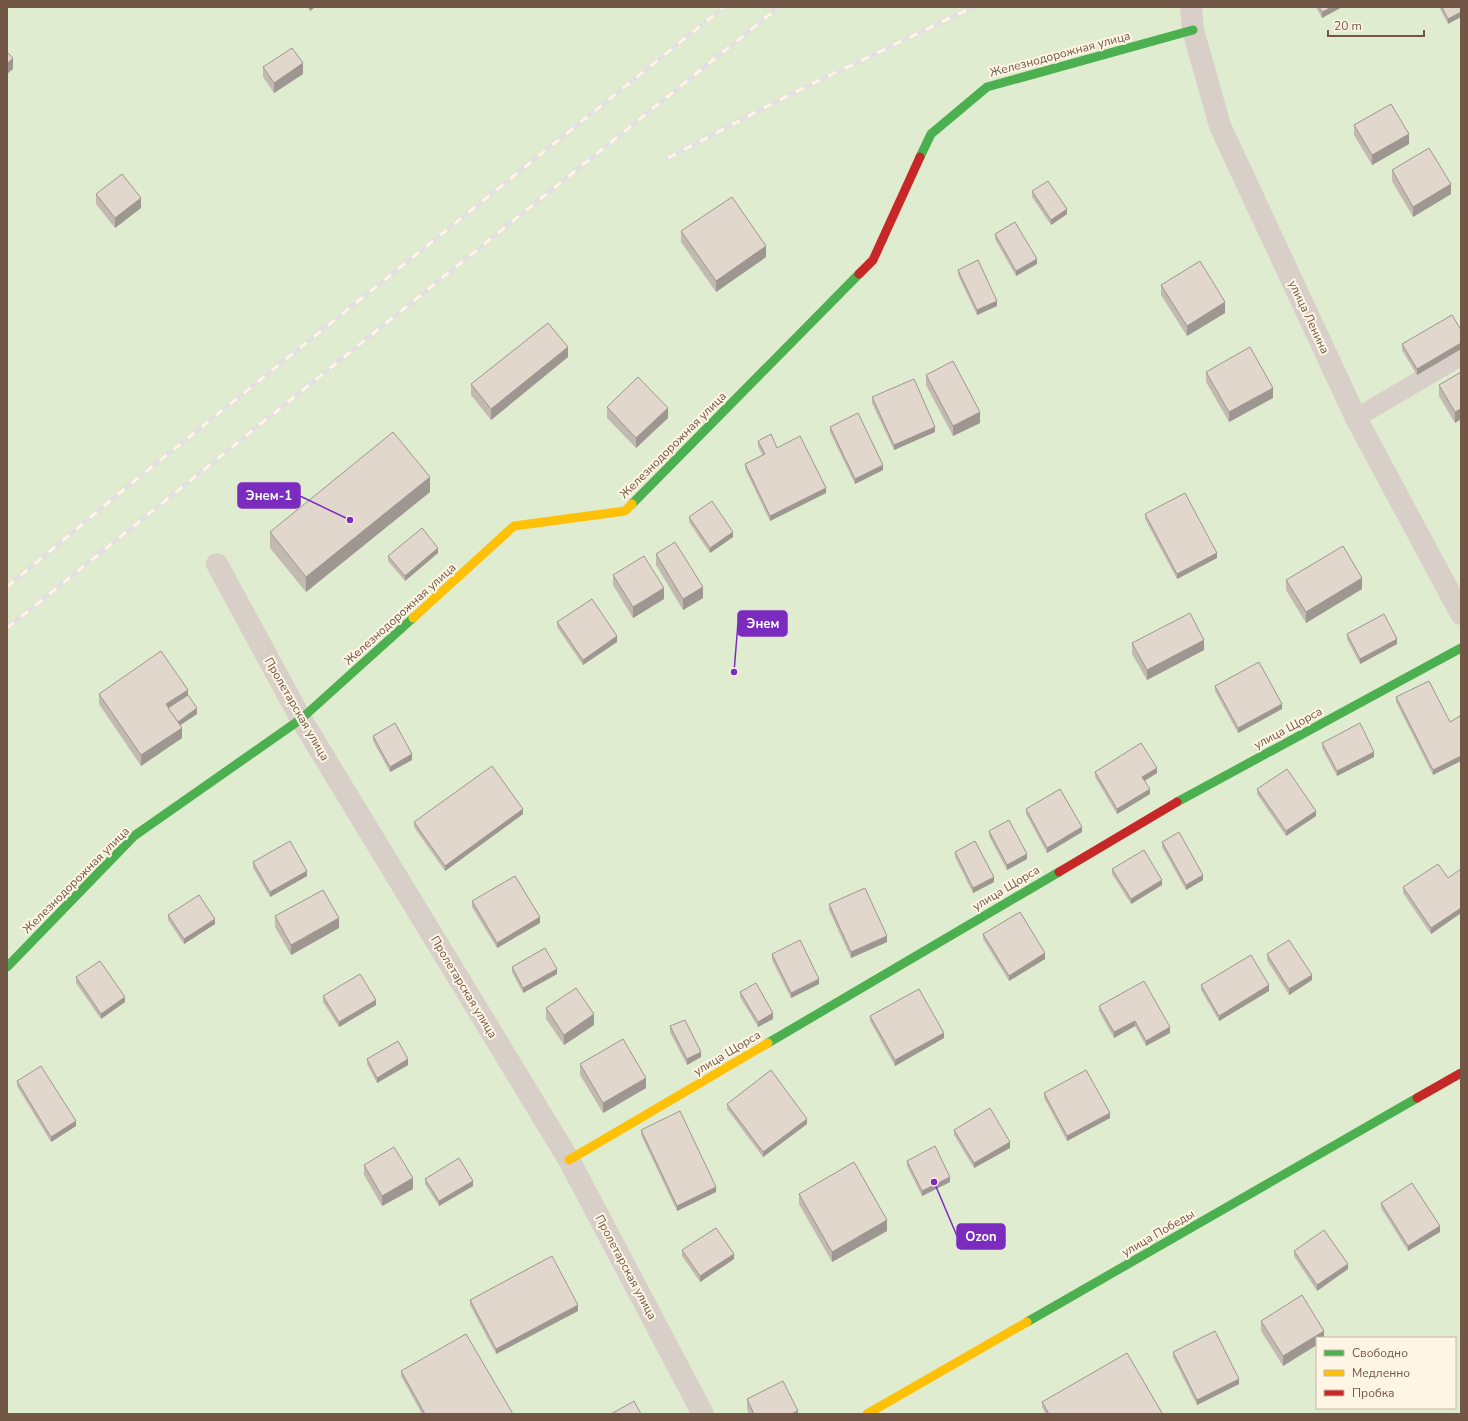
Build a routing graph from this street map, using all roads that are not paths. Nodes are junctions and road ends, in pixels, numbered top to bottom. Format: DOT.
graph roads {
  1 [pos="1191,7"];
  2 [pos="1193,30"];
  3 [pos="1461,356"];
  4 [pos="1356,418"];
  5 [pos="217,564"];
  6 [pos="1461,614"];
  7 [pos="1461,648"];
  8 [pos="301,719"];
  9 [pos="7,967"];
  10 [pos="1461,1073"];
  11 [pos="569,1160"];
  12 [pos="703,1414"];
  13 [pos="867,1414"];
  1 -- 2 [label="street, улица Ленина"];
  2 -- 4 [label="street, улица Ленина"];
  2 -- 8 [label="street, Железнодорожная улица"];
  3 -- 4 [label="lane"];
  4 -- 6 [label="street, улица Ленина"];
  5 -- 8 [label="street, Пролетарская улица"];
  7 -- 11 [label="street, улица Щорса"];
  8 -- 9 [label="street, Железнодорожная улица"];
  8 -- 11 [label="street, Пролетарская улица"];
  10 -- 13 [label="street, улица Победы"];
  11 -- 12 [label="street, Пролетарская улица"];
}
